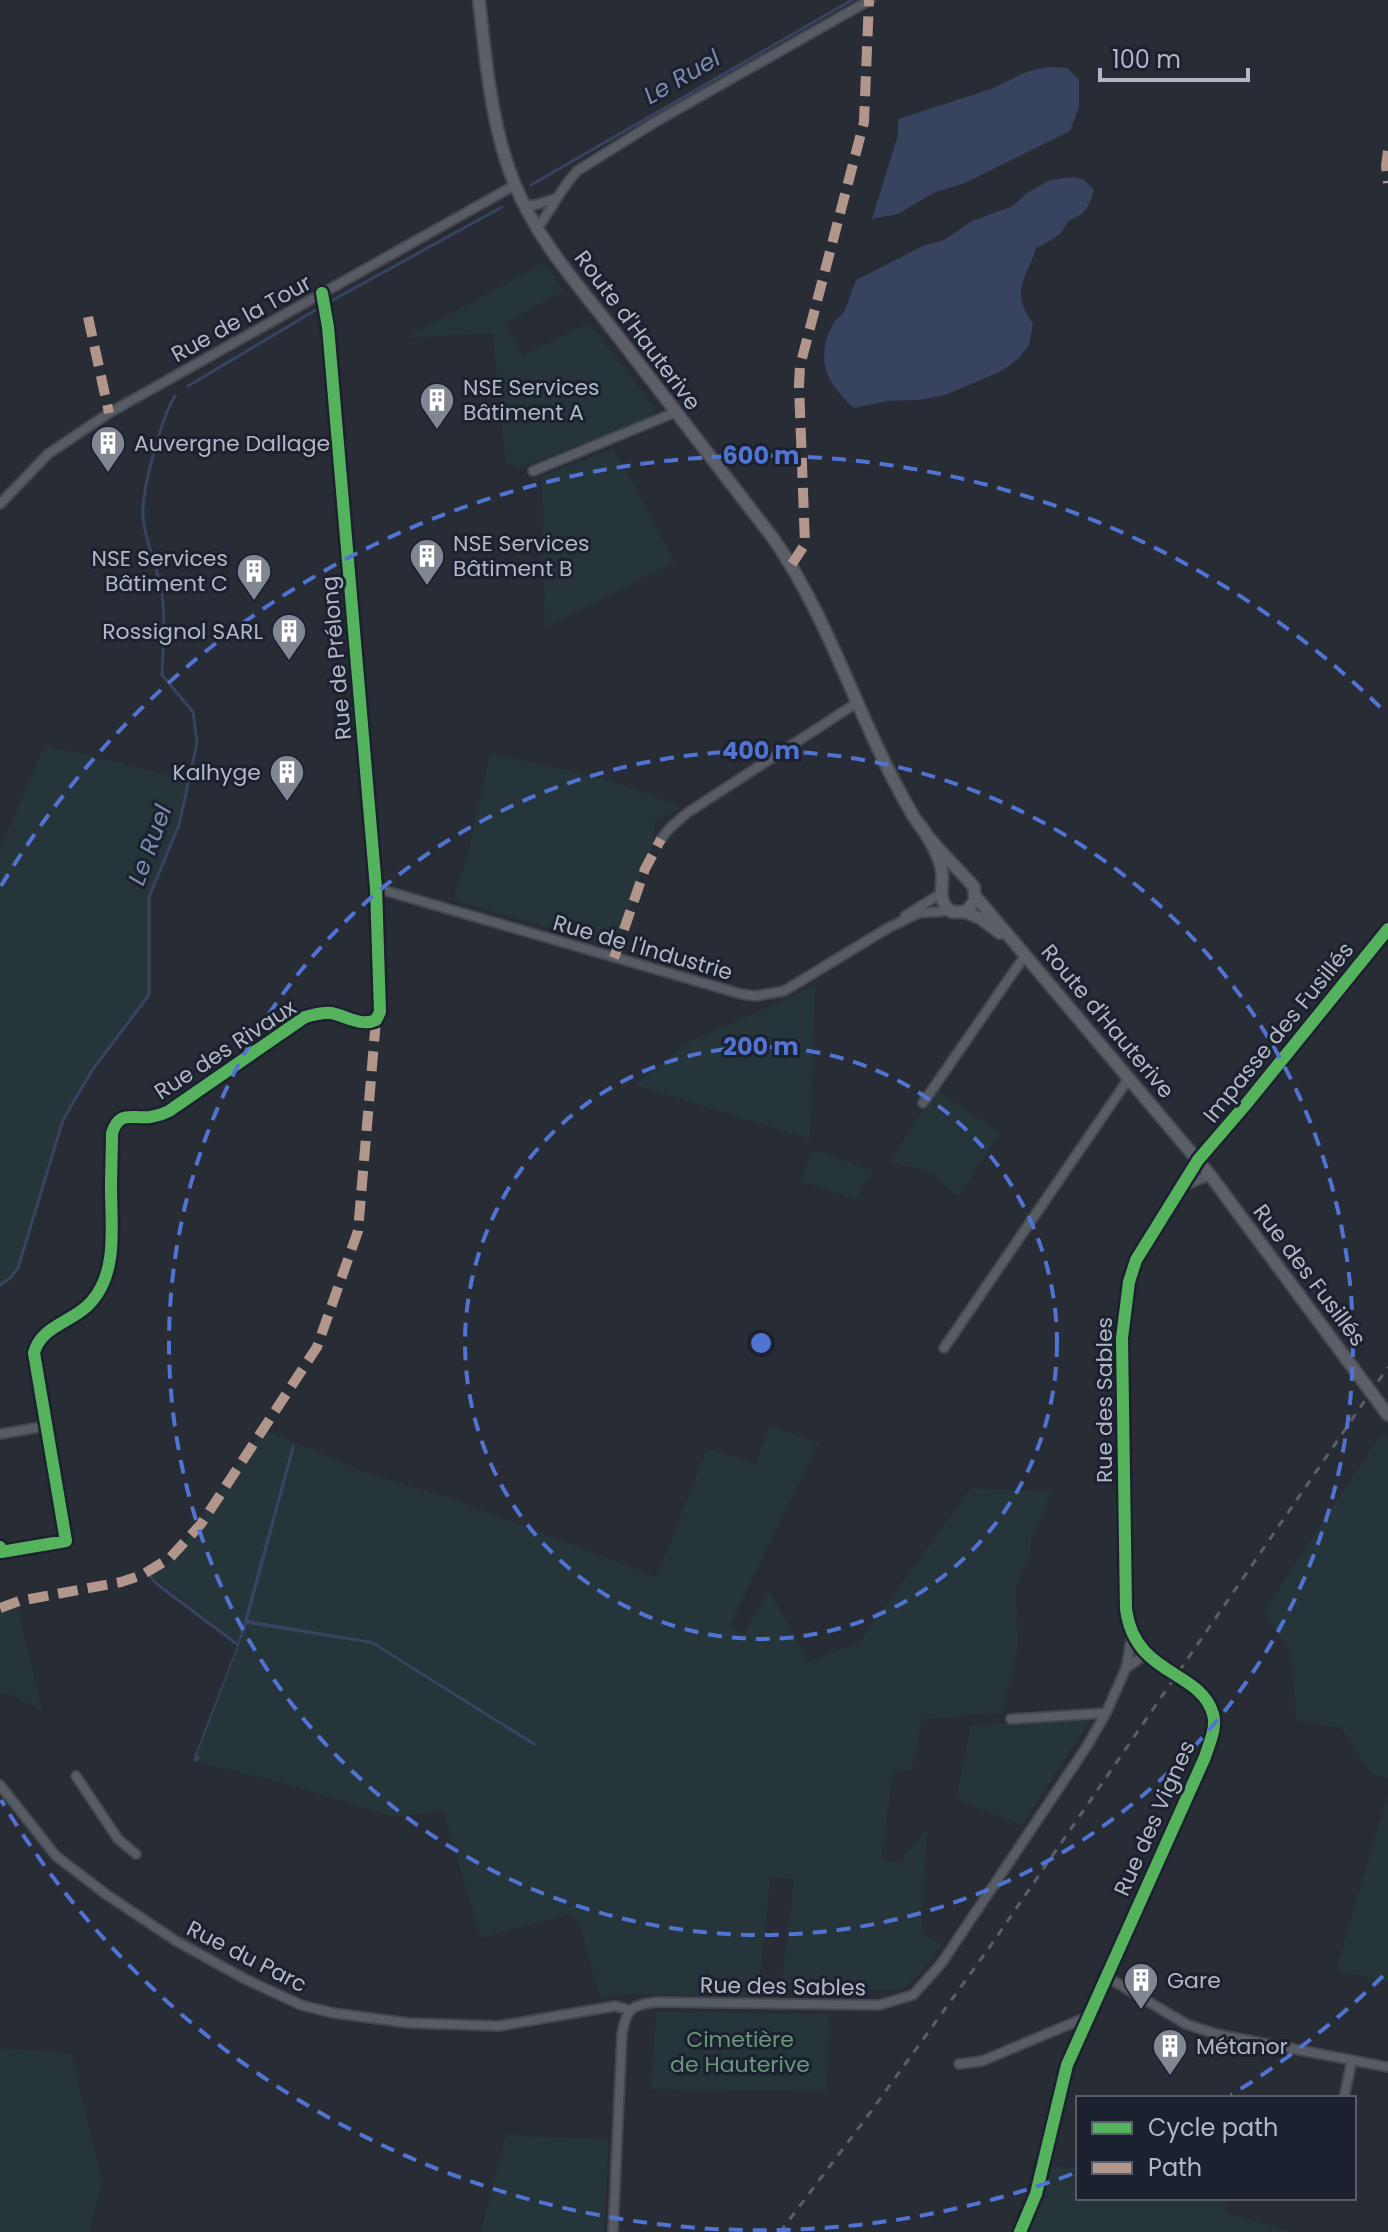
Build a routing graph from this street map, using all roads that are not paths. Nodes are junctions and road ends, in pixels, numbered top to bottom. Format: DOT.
graph roads {
  1 [pos="479,0"];
  2 [pos="870,0"];
  3 [pos="515,185"];
  4 [pos="557,198"];
  5 [pos="525,205"];
  6 [pos="538,227"];
  7 [pos="322,293"];
  8 [pos="676,412"];
  9 [pos="533,471"];
  10 [pos="0,504"];
  11 [pos="858,702"];
  12 [pos="921,826"];
  13 [pos="661,839"];
  14 [pos="966,880"];
  15 [pos="376,888"];
  16 [pos="941,891"];
  17 [pos="976,897"];
  18 [pos="949,911"];
  19 [pos="965,912"];
  20 [pos="888,928"];
  21 [pos="1388,929"];
  22 [pos="1017,945"];
  23 [pos="1026,954"];
  24 [pos="376,1020"];
  25 [pos="1129,1078"];
  26 [pos="923,1103"];
  27 [pos="1198,1160"];
  28 [pos="1210,1175"];
  29 [pos="1183,1187"];
  30 [pos="944,1348"];
  31 [pos="1388,1415"];
  32 [pos="46,1426"];
  33 [pos="0,1434"];
  34 [pos="0,1547"];
  35 [pos="1132,1635"];
  36 [pos="1146,1654"];
  37 [pos="1126,1668"];
  38 [pos="1106,1713"];
  39 [pos="1011,1719"];
  40 [pos="76,1776"];
  41 [pos="0,1785"];
  42 [pos="136,1854"];
  43 [pos="1107,1977"];
  44 [pos="630,2010"];
  45 [pos="1088,2017"];
  46 [pos="1352,2060"];
  47 [pos="959,2064"];
  48 [pos="1388,2067"];
  49 [pos="1344,2096"];
  50 [pos="613,2232"];
  51 [pos="1020,2232"];
  1 -- 3 [label="main road, Route d'Hauterive"];
  2 -- 4 [label="street"];
  3 -- 5 [label="main road, Route d'Hauterive"];
  3 -- 7 [label="street, Rue de la Tour"];
  4 -- 5 [label="street"];
  4 -- 6 [label="street"];
  5 -- 6 [label="main road, Route d'Hauterive"];
  6 -- 8 [label="main road, Route d'Hauterive"];
  7 -- 10 [label="street, Rue de la Tour"];
  7 -- 15 [label="street, Rue de Prélong"];
  8 -- 9 [label="street"];
  8 -- 11 [label="main road, Route d'Hauterive"];
  11 -- 12 [label="main road, Route d'Hauterive"];
  11 -- 13 [label="street"];
  12 -- 14 [label="main road, Route d'Hauterive"];
  12 -- 16 [label="main road, Route d'Hauterive"];
  14 -- 16 [label="main road"];
  14 -- 17 [label="main road"];
  15 -- 20 [label="street, Rue de l'Industrie"];
  15 -- 24 [label="street, Rue de Prélong"];
  16 -- 18 [label="main road"];
  16 -- 20 [label="street, Rue de l'Industrie"];
  17 -- 19 [label="main road"];
  17 -- 22 [label="main road, Route d'Hauterive"];
  18 -- 19 [label="main road"];
  18 -- 20 [label="street, Rue de l'Industrie"];
  19 -- 22 [label="main road, Route d'Hauterive"];
  21 -- 27 [label="street, Impasse des Fusillés"];
  22 -- 23 [label="main road, Route d'Hauterive"];
  23 -- 25 [label="main road, Route d'Hauterive"];
  23 -- 26 [label="street"];
  24 -- 32 [label="street, Rue des Rivaux"];
  25 -- 27 [label="main road, Route d'Hauterive"];
  25 -- 30 [label="street"];
  27 -- 28 [label="main road, Rue des Fusillés"];
  27 -- 29 [label="street, Rue des Sables"];
  28 -- 29 [label="street"];
  28 -- 31 [label="main road, Rue des Fusillés"];
  29 -- 35 [label="street, Rue des Sables"];
  32 -- 33 [label="street"];
  32 -- 34 [label="street, Rue des Rivaux"];
  35 -- 36 [label="street, Rue des Sables"];
  35 -- 37 [label="street, Rue des Sables"];
  36 -- 37 [label="street"];
  36 -- 43 [label="street, Rue des Vignes"];
  37 -- 38 [label="street, Rue des Sables"];
  38 -- 39 [label="street"];
  38 -- 44 [label="street, Rue des Sables"];
  40 -- 42 [label="street"];
  41 -- 44 [label="street, Rue du Parc"];
  43 -- 45 [label="street, Rue des Vignes"];
  43 -- 46 [label="street"];
  44 -- 50 [label="street"];
  45 -- 47 [label="street"];
  45 -- 51 [label="street, Rue des Vignes"];
  46 -- 48 [label="street"];
  46 -- 49 [label="street"];
}
